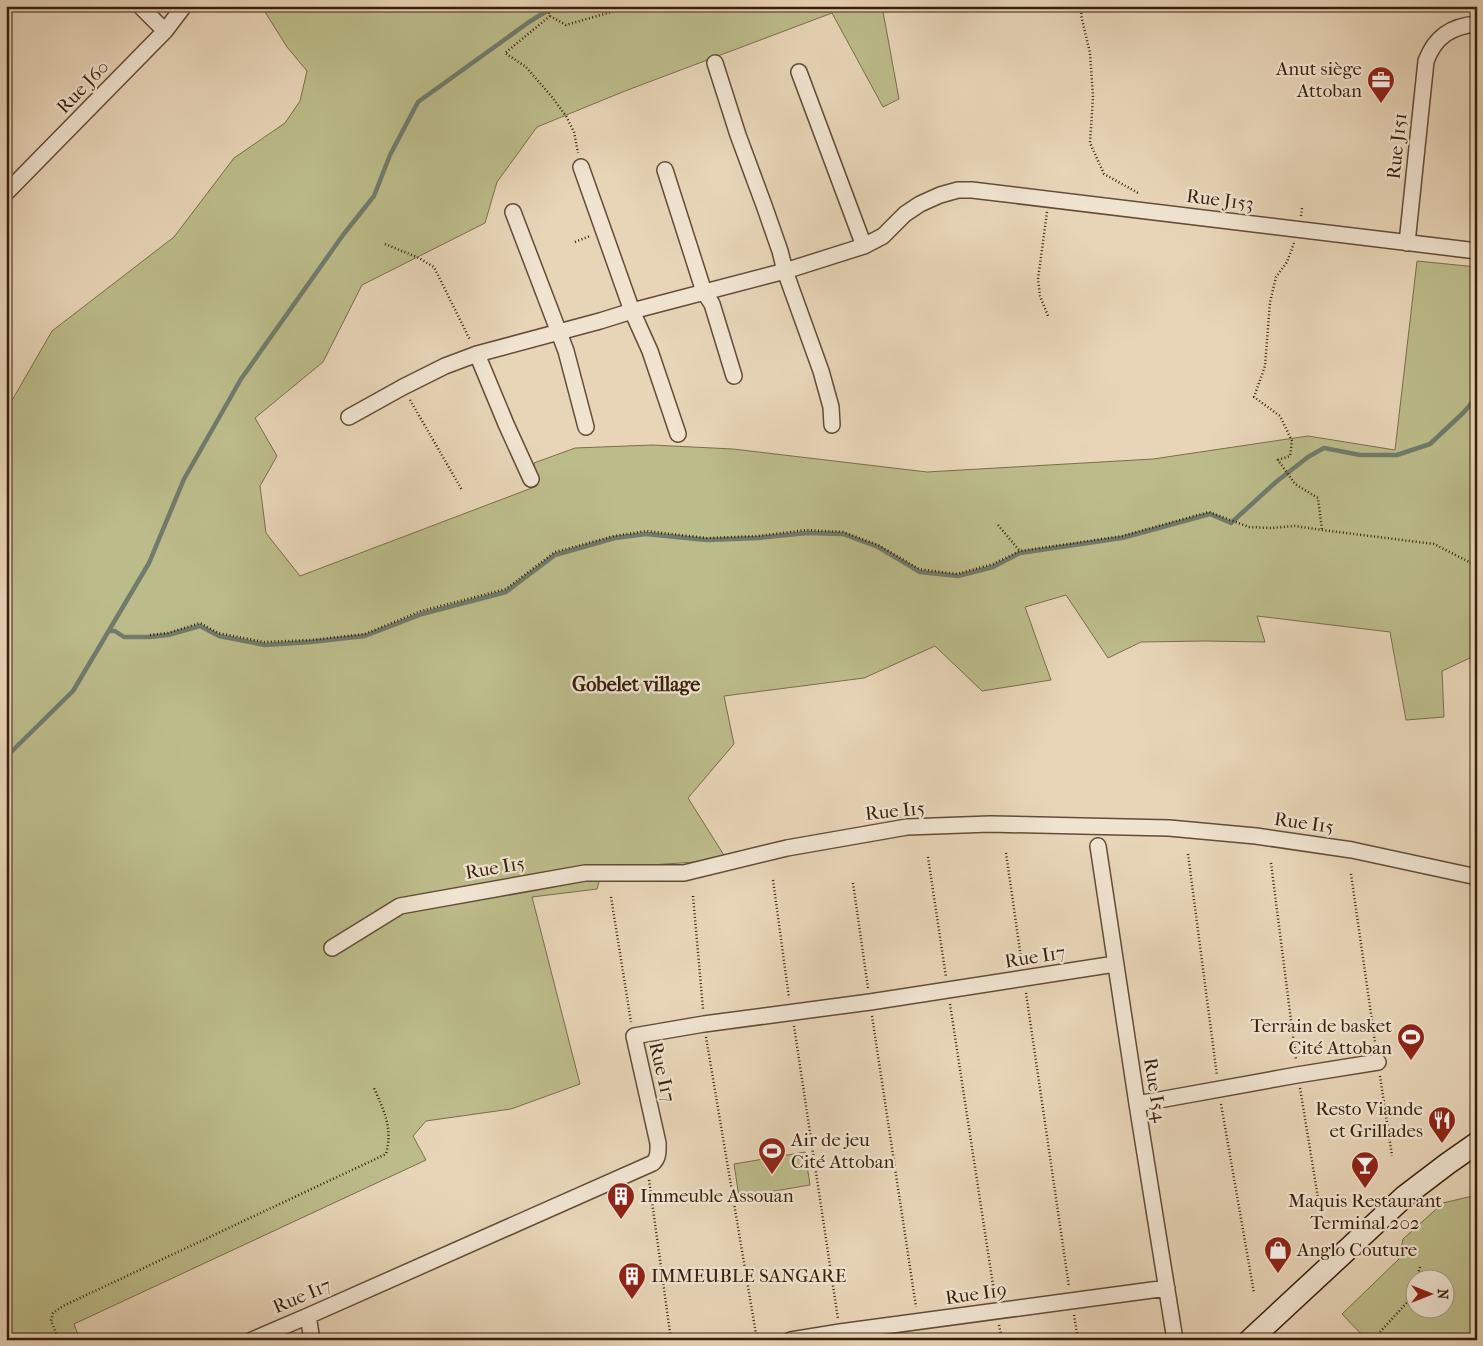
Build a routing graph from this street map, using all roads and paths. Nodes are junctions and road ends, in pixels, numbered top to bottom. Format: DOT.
graph roads {
  1 [pos="140,6"];
  2 [pos="184,6"];
  3 [pos="547,6"];
  4 [pos="632,6"];
  5 [pos="1082,6"];
  6 [pos="550,16"];
  7 [pos="1477,24"];
  8 [pos="166,31"];
  9 [pos="715,63"];
  10 [pos="799,72"];
  11 [pos="581,167"];
  12 [pos="665,170"];
  13 [pos="6,193"];
  14 [pos="1049,199"];
  15 [pos="1302,208"];
  16 [pos="513,212"];
  17 [pos="1157,212"];
  18 [pos="1300,230"];
  19 [pos="1407,243"];
  20 [pos="385,244"];
  21 [pos="864,246"];
  22 [pos="1477,251"];
  23 [pos="785,271"];
  24 [pos="704,292"];
  25 [pos="632,311"];
  26 [pos="1048,316"];
  27 [pos="559,332"];
  28 [pos="477,354"];
  29 [pos="734,376"];
  30 [pos="403,387"];
  31 [pos="348,417"];
  32 [pos="832,424"];
  33 [pos="586,428"];
  34 [pos="678,434"];
  35 [pos="531,479"];
  36 [pos="462,490"];
  37 [pos="998,525"];
  38 [pos="1322,530"];
  39 [pos="1020,551"];
  40 [pos="1477,566"];
  41 [pos="150,634"];
  42 [pos="1098,846"];
  43 [pos="1006,853"];
  44 [pos="928,857"];
  45 [pos="1271,863"];
  46 [pos="1351,874"];
  47 [pos="1477,877"];
  48 [pos="773,880"];
  49 [pos="853,883"];
  50 [pos="693,896"];
  51 [pos="611,897"];
  52 [pos="332,948"];
  53 [pos="1115,964"];
  54 [pos="1024,979"];
  55 [pos="948,990"];
  56 [pos="870,1002"];
  57 [pos="791,1012"];
  58 [pos="704,1024"];
  59 [pos="634,1036"];
  60 [pos="1378,1062"];
  61 [pos="1297,1074"];
  62 [pos="374,1088"];
  63 [pos="1137,1104"];
  64 [pos="1477,1143"];
  65 [pos="1392,1156"];
  66 [pos="647,1166"];
  67 [pos="1319,1204"];
  68 [pos="1167,1288"];
  69 [pos="1071,1300"];
  70 [pos="1406,1304"];
  71 [pos="997,1311"];
  72 [pos="308,1316"];
  73 [pos="918,1323"];
  74 [pos="840,1332"];
  75 [pos="1380,1332"];
  76 [pos="59,1340"];
  77 [pos="252,1340"];
  78 [pos="312,1340"];
  79 [pos="671,1340"];
  80 [pos="757,1340"];
  81 [pos="791,1340"];
  82 [pos="1002,1340"];
  83 [pos="1078,1340"];
  84 [pos="1175,1340"];
  85 [pos="1250,1340"];
  1 -- 8 [label="street"];
  2 -- 8 [label="street, Rue J60"];
  3 -- 6 [label="path"];
  4 -- 6 [label="path"];
  5 -- 17 [label="path"];
  6 -- 11 [label="path"];
  7 -- 19 [label="street, Rue J151"];
  8 -- 13 [label="street, Rue J60"];
  9 -- 23 [label="street"];
  10 -- 21 [label="street"];
  11 -- 25 [label="street"];
  12 -- 24 [label="street"];
  14 -- 17 [label="street, Rue J153"];
  14 -- 21 [label="street, Rue J153"];
  14 -- 26 [label="path"];
  15 -- 18 [label="path"];
  16 -- 27 [label="street"];
  17 -- 18 [label="street, Rue J153"];
  18 -- 19 [label="street, Rue J153"];
  18 -- 38 [label="path"];
  19 -- 22 [label="street, Rue J153"];
  20 -- 28 [label="path"];
  21 -- 23 [label="street"];
  23 -- 24 [label="street"];
  23 -- 32 [label="street"];
  24 -- 25 [label="street"];
  24 -- 29 [label="street"];
  25 -- 27 [label="street"];
  25 -- 34 [label="street"];
  27 -- 28 [label="street"];
  27 -- 33 [label="street"];
  28 -- 30 [label="street"];
  28 -- 35 [label="street"];
  30 -- 31 [label="street"];
  30 -- 36 [label="path"];
  37 -- 39 [label="path"];
  38 -- 39 [label="path"];
  38 -- 40 [label="path"];
  39 -- 41 [label="path"];
  42 -- 53 [label="street, Rue I54"];
  43 -- 54 [label="path"];
  44 -- 55 [label="path"];
  45 -- 61 [label="path"];
  46 -- 60 [label="path"];
  47 -- 52 [label="street, Rue I15"];
  48 -- 57 [label="path"];
  49 -- 56 [label="path"];
  50 -- 58 [label="path"];
  51 -- 59 [label="path"];
  53 -- 54 [label="street, Rue I17"];
  53 -- 63 [label="street, Rue I54"];
  54 -- 55 [label="street, Rue I17"];
  54 -- 69 [label="path"];
  55 -- 56 [label="street, Rue I17"];
  55 -- 71 [label="path"];
  56 -- 57 [label="street, Rue I17"];
  56 -- 73 [label="path"];
  57 -- 58 [label="street, Rue I17"];
  57 -- 74 [label="path"];
  58 -- 59 [label="street, Rue I17"];
  58 -- 80 [label="path"];
  59 -- 66 [label="street, Rue I17"];
  60 -- 61 [label="street"];
  60 -- 65 [label="path"];
  61 -- 63 [label="street"];
  61 -- 67 [label="path"];
  62 -- 76 [label="path"];
  63 -- 68 [label="street, Rue I54"];
  64 -- 85 [label="street"];
  66 -- 72 [label="street, Rue I17"];
  66 -- 79 [label="path"];
  68 -- 69 [label="street, Rue I19"];
  68 -- 84 [label="street, Rue I54"];
  69 -- 71 [label="street, Rue I19"];
  69 -- 83 [label="path"];
  70 -- 75 [label="path"];
  71 -- 73 [label="street, Rue I19"];
  71 -- 82 [label="path"];
  72 -- 77 [label="street, Rue I17"];
  72 -- 78 [label="street"];
  73 -- 74 [label="street, Rue I19"];
  74 -- 81 [label="street, Rue I19"];
}
